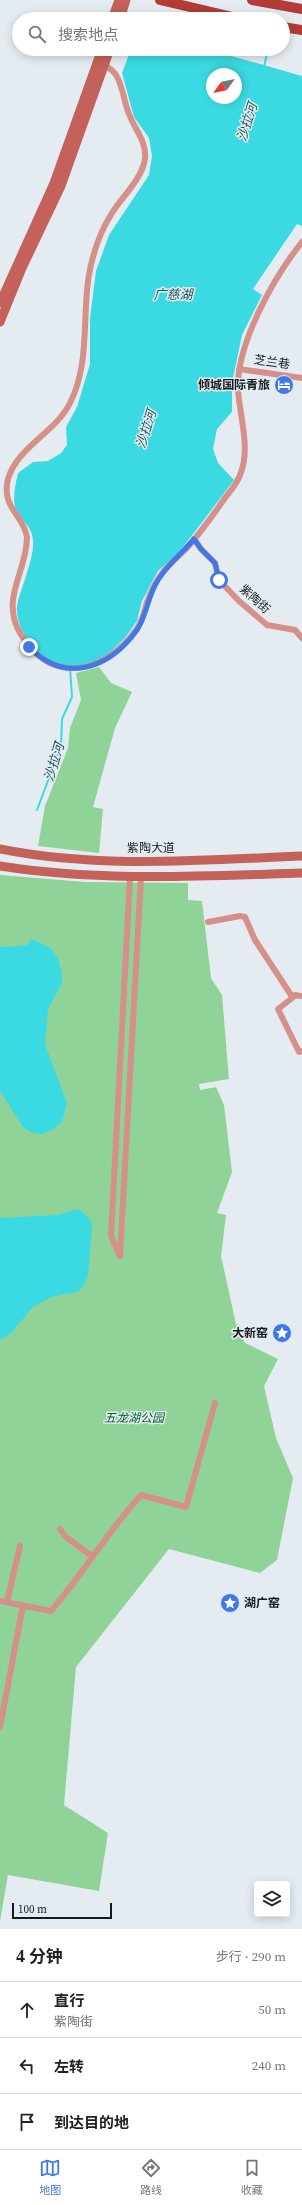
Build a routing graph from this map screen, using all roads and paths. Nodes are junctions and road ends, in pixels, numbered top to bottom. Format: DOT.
graph roads {
  1 [pos="118,0"];
  2 [pos="126,0"];
  3 [pos="160,0"];
  4 [pos="252,0"];
  5 [pos="302,9"];
  6 [pos="114,12"];
  7 [pos="122,12"];
  8 [pos="211,12"];
  9 [pos="290,29"];
  10 [pos="302,30"];
  11 [pos="99,56"];
  12 [pos="107,56"];
  13 [pos="104,65"];
  14 [pos="302,242"];
  15 [pos="0,303"];
  16 [pos="0,322"];
  17 [pos="239,369"];
  18 [pos="302,378"];
  19 [pos="194,539"];
  20 [pos="302,638"];
  21 [pos="0,849"];
  22 [pos="302,856"];
  23 [pos="0,866"];
  24 [pos="302,873"];
  25 [pos="130,877"];
  26 [pos="141,877"];
  27 [pos="208,922"];
  28 [pos="299,996"];
  29 [pos="302,1051"];
  30 [pos="215,1403"];
  31 [pos="60,1529"];
  32 [pos="20,1546"];
  33 [pos="93,1557"];
  34 [pos="0,1601"];
  35 [pos="7,1602"];
  36 [pos="23,1606"];
  37 [pos="0,1727"];
  1 -- 6 [label="street"];
  2 -- 7 [label="street"];
  3 -- 8 [label="main road"];
  4 -- 5 [label="main road"];
  9 -- 10 [label="main road"];
  11 -- 15 [label="street"];
  12 -- 13 [label="street"];
  13 -- 16 [label="street"];
  13 -- 19 [label="street"];
  14 -- 17 [label="street"];
  17 -- 18 [label="street, 芝兰巷"];
  17 -- 19 [label="street"];
  19 -- 20 [label="street, 紫陶街"];
  21 -- 22 [label="street, 紫陶大道"];
  23 -- 25 [label="street"];
  24 -- 26 [label="street"];
  25 -- 26 [label="street"];
  25 -- 26 [label="street"];
  27 -- 28 [label="street"];
  28 -- 29 [label="street"];
  30 -- 33 [label="street"];
  31 -- 33 [label="street"];
  32 -- 35 [label="street"];
  33 -- 36 [label="street"];
  34 -- 35 [label="street"];
  35 -- 36 [label="street"];
  36 -- 37 [label="street"];
}
